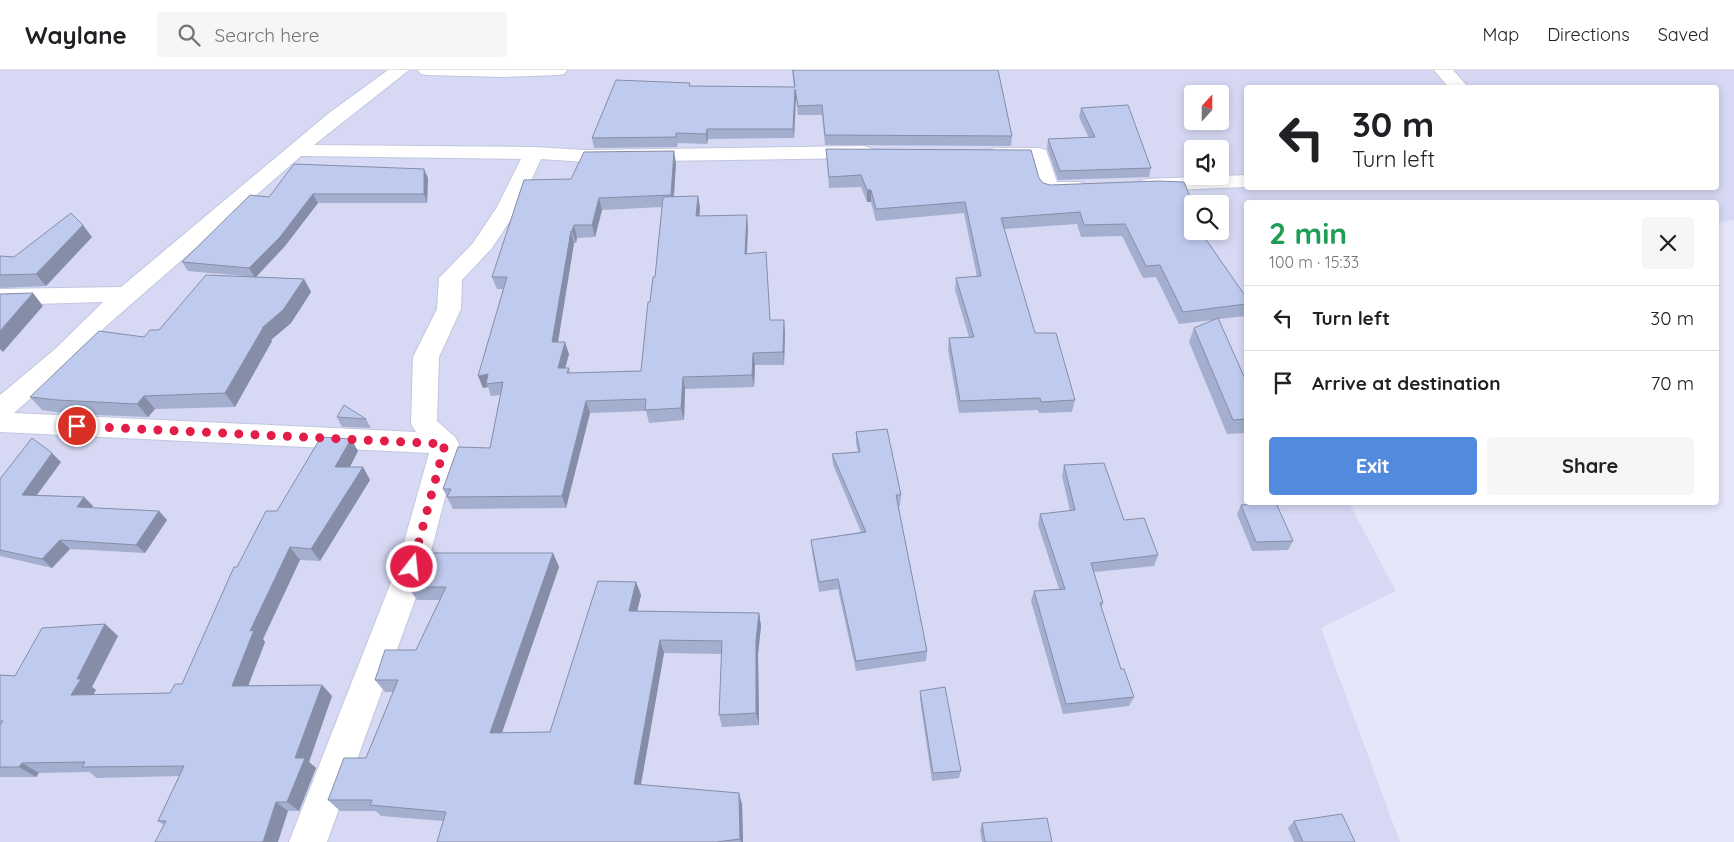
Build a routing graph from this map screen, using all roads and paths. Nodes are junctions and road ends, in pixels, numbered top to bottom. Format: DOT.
graph roads {
  1 [pos="400,70"];
  2 [pos="426,70"];
  3 [pos="558,70"];
  4 [pos="1443,70"];
  5 [pos="1457,85"];
  6 [pos="296,150"];
  7 [pos="534,153"];
  8 [pos="887,153"];
  9 [pos="973,153"];
  10 [pos="1244,181"];
  11 [pos="1124,186"];
  12 [pos="1096,187"];
  13 [pos="127,294"];
  14 [pos="0,297"];
  15 [pos="0,410"];
  16 [pos="0,422"];
  17 [pos="445,444"];
  18 [pos="308,842"];
  1 -- 6 [label="street"];
  2 -- 3 [label="street"];
  4 -- 5 [label="street"];
  6 -- 7 [label="street"];
  6 -- 13 [label="street"];
  7 -- 8 [label="street"];
  7 -- 17 [label="street"];
  9 -- 12 [label="street"];
  10 -- 11 [label="street"];
  13 -- 14 [label="street"];
  13 -- 15 [label="street"];
  16 -- 17 [label="street"];
  17 -- 18 [label="street"];
}
